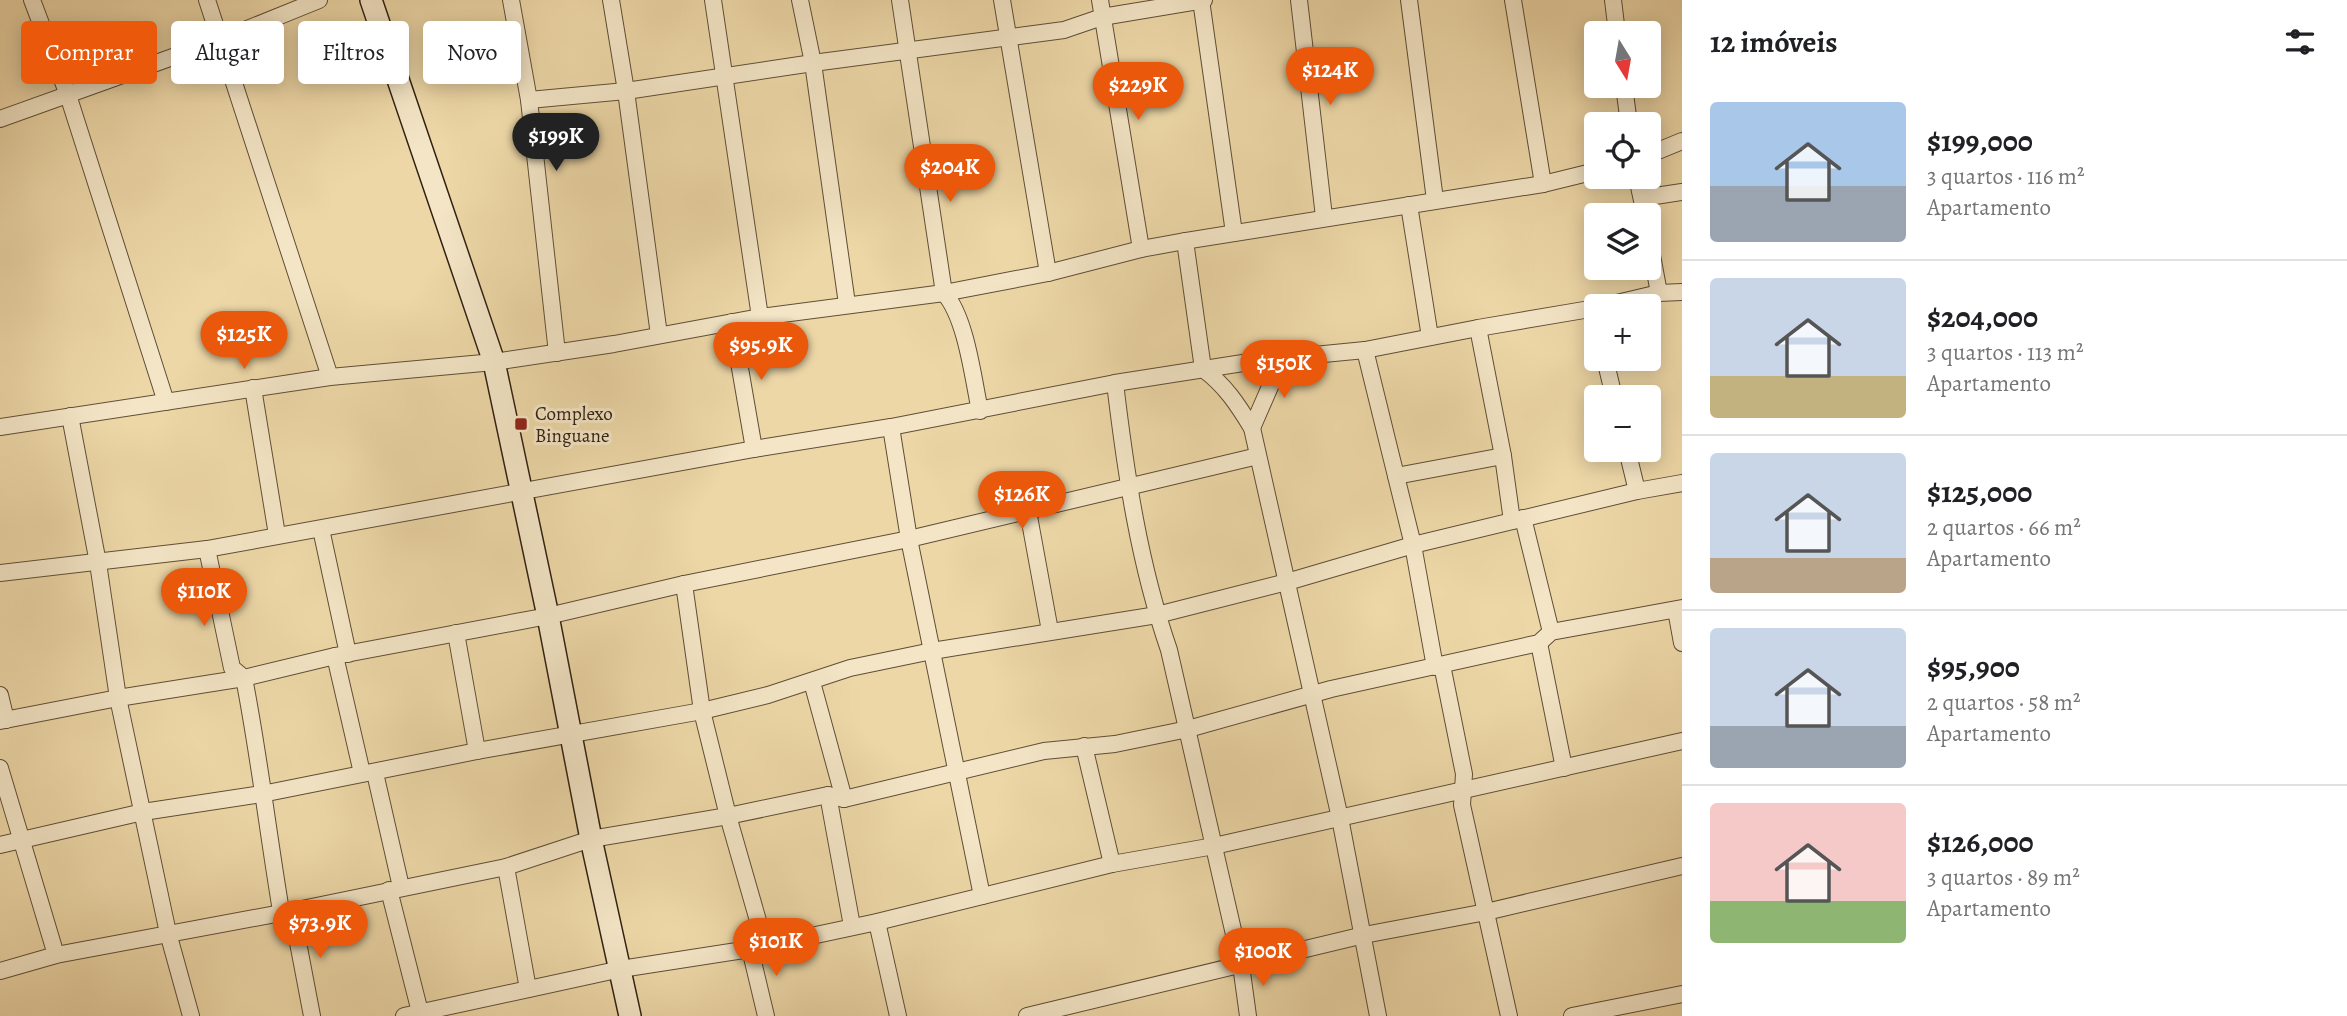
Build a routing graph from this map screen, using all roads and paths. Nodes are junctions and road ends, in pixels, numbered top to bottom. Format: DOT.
graph roads {
  1 [pos="32,0"];
  2 [pos="207,0"];
  3 [pos="319,0"];
  4 [pos="371,0"];
  5 [pos="511,0"];
  6 [pos="611,0"];
  7 [pos="713,0"];
  8 [pos="800,0"];
  9 [pos="900,0"];
  10 [pos="1002,0"];
  11 [pos="1100,0"];
  12 [pos="1202,0"];
  13 [pos="1299,0"];
  14 [pos="1409,0"];
  15 [pos="1513,0"];
  16 [pos="1613,0"];
  17 [pos="1102,17"];
  18 [pos="214,21"];
  19 [pos="267,21"];
  20 [pos="1616,21"];
  21 [pos="1008,38"];
  22 [pos="908,49"];
  23 [pos="171,58"];
  24 [pos="813,63"];
  25 [pos="725,76"];
  26 [pos="234,84"];
  27 [pos="626,91"];
  28 [pos="68,95"];
  29 [pos="530,100"];
  30 [pos="0,119"];
  31 [pos="1682,141"];
  32 [pos="1661,150"];
  33 [pos="1584,174"];
  34 [pos="1543,184"];
  35 [pos="1640,189"];
  36 [pos="1682,192"];
  37 [pos="1642,198"];
  38 [pos="1435,200"];
  39 [pos="1643,203"];
  40 [pos="1409,205"];
  41 [pos="1324,217"];
  42 [pos="1234,233"];
  43 [pos="1185,241"];
  44 [pos="1141,249"];
  45 [pos="1048,274"];
  46 [pos="1657,280"];
  47 [pos="1682,292"];
  48 [pos="944,293"];
  49 [pos="1659,293"];
  50 [pos="1656,294"];
  51 [pos="847,304"];
  52 [pos="1584,313"];
  53 [pos="760,317"];
  54 [pos="732,322"];
  55 [pos="1478,328"];
  56 [pos="659,335"];
  57 [pos="1430,337"];
  58 [pos="1365,350"];
  59 [pos="557,353"];
  60 [pos="1282,359"];
  61 [pos="494,362"];
  62 [pos="1202,369"];
  63 [pos="330,377"];
  64 [pos="1115,383"];
  65 [pos="253,388"];
  66 [pos="166,402"];
  67 [pos="980,411"];
  68 [pos="70,416"];
  69 [pos="0,427"];
  70 [pos="891,427"];
  71 [pos="1252,428"];
  72 [pos="754,449"];
  73 [pos="1258,456"];
  74 [pos="1503,456"];
  75 [pos="1630,462"];
  76 [pos="1396,476"];
  77 [pos="1682,483"];
  78 [pos="1128,488"];
  79 [pos="1637,491"];
  80 [pos="523,492"];
  81 [pos="1028,510"];
  82 [pos="1518,519"];
  83 [pos="321,529"];
  84 [pos="277,535"];
  85 [pos="909,539"];
  86 [pos="1413,545"];
  87 [pos="207,549"];
  88 [pos="98,563"];
  89 [pos="0,573"];
  90 [pos="1287,582"];
  91 [pos="684,584"];
  92 [pos="1679,609"];
  93 [pos="1157,615"];
  94 [pos="548,616"];
  95 [pos="1049,631"];
  96 [pos="456,633"];
  97 [pos="1545,638"];
  98 [pos="1682,643"];
  99 [pos="932,651"];
  100 [pos="341,655"];
  101 [pos="1439,666"];
  102 [pos="244,678"];
  103 [pos="812,682"];
  104 [pos="0,695"];
  105 [pos="1312,696"];
  106 [pos="118,698"];
  107 [pos="702,711"];
  108 [pos="3,721"];
  109 [pos="1188,729"];
  110 [pos="571,735"];
  111 [pos="1682,741"];
  112 [pos="1084,746"];
  113 [pos="477,751"];
  114 [pos="0,768"];
  115 [pos="1564,768"];
  116 [pos="957,771"];
  117 [pos="368,773"];
  118 [pos="1462,789"];
  119 [pos="262,794"];
  120 [pos="828,794"];
  121 [pos="844,799"];
  122 [pos="143,812"];
  123 [pos="728,816"];
  124 [pos="1340,818"];
  125 [pos="591,839"];
  126 [pos="22,840"];
  127 [pos="0,845"];
  128 [pos="1214,846"];
  129 [pos="1112,864"];
  130 [pos="1682,866"];
  131 [pos="506,867"];
  132 [pos="395,889"];
  133 [pos="982,896"];
  134 [pos="286,911"];
  135 [pos="1486,912"];
  136 [pos="877,922"];
  137 [pos="852,926"];
  138 [pos="168,933"];
  139 [pos="1364,935"];
  140 [pos="758,947"];
  141 [pos="56,955"];
  142 [pos="1241,965"];
  143 [pos="621,969"];
  144 [pos="0,971"];
  145 [pos="528,989"];
  146 [pos="1682,994"];
  147 [pos="1608,1012"];
  148 [pos="421,1014"];
  149 [pos="191,1016"];
  150 [pos="312,1016"];
  151 [pos="404,1016"];
  152 [pos="630,1016"];
  153 [pos="766,1016"];
  154 [pos="898,1016"];
  155 [pos="1027,1016"];
  156 [pos="1248,1016"];
  157 [pos="1378,1016"];
  158 [pos="1509,1016"];
  159 [pos="1572,1016"];
  1 -- 28 [label="street"];
  2 -- 18 [label="street"];
  3 -- 19 [label="street"];
  4 -- 61 [label="street"];
  5 -- 29 [label="street"];
  6 -- 27 [label="street"];
  7 -- 25 [label="street"];
  8 -- 24 [label="street"];
  9 -- 22 [label="street"];
  10 -- 21 [label="street"];
  11 -- 17 [label="street"];
  12 -- 17 [label="street"];
  12 -- 42 [label="street"];
  13 -- 41 [label="street"];
  14 -- 38 [label="street"];
  15 -- 34 [label="street"];
  16 -- 20 [label="street"];
  17 -- 21 [label="street"];
  17 -- 44 [label="street"];
  21 -- 22 [label="street"];
  21 -- 45 [label="street"];
  22 -- 24 [label="street"];
  22 -- 48 [label="street"];
  23 -- 28 [label="street"];
  24 -- 25 [label="street"];
  24 -- 51 [label="street"];
  25 -- 27 [label="street"];
  25 -- 53 [label="street"];
  26 -- 63 [label="street"];
  27 -- 29 [label="street"];
  27 -- 56 [label="street"];
  28 -- 30 [label="street"];
  28 -- 66 [label="street"];
  29 -- 59 [label="street"];
  31 -- 32 [label="street"];
  33 -- 34 [label="street"];
  34 -- 38 [label="street"];
  35 -- 37 [label="street"];
  36 -- 37 [label="street"];
  37 -- 39 [label="street"];
  38 -- 40 [label="street"];
  40 -- 41 [label="street"];
  40 -- 57 [label="street"];
  41 -- 42 [label="street"];
  42 -- 43 [label="street"];
  43 -- 44 [label="street"];
  43 -- 62 [label="street"];
  44 -- 45 [label="street"];
  45 -- 48 [label="street"];
  46 -- 49 [label="street"];
  47 -- 49 [label="street"];
  48 -- 51 [label="street"];
  48 -- 67 [label="street"];
  49 -- 50 [label="street"];
  51 -- 53 [label="street"];
  52 -- 55 [label="street"];
  53 -- 54 [label="street"];
  54 -- 56 [label="street"];
  54 -- 72 [label="street"];
  55 -- 57 [label="street"];
  55 -- 74 [label="street"];
  56 -- 59 [label="street"];
  57 -- 58 [label="street"];
  58 -- 60 [label="street"];
  58 -- 76 [label="street"];
  59 -- 61 [label="street"];
  60 -- 62 [label="street"];
  60 -- 71 [label="street"];
  61 -- 63 [label="street"];
  61 -- 80 [label="street"];
  62 -- 64 [label="street"];
  62 -- 71 [label="street"];
  63 -- 65 [label="street"];
  64 -- 67 [label="street"];
  64 -- 78 [label="street"];
  65 -- 66 [label="street"];
  65 -- 84 [label="street"];
  66 -- 68 [label="street"];
  67 -- 70 [label="street"];
  68 -- 69 [label="street"];
  68 -- 88 [label="street"];
  70 -- 72 [label="street"];
  70 -- 85 [label="street"];
  71 -- 73 [label="street"];
  72 -- 80 [label="street"];
  73 -- 78 [label="street"];
  73 -- 90 [label="street"];
  74 -- 76 [label="street"];
  74 -- 82 [label="street"];
  75 -- 79 [label="street"];
  76 -- 86 [label="street"];
  77 -- 79 [label="street"];
  78 -- 81 [label="street"];
  78 -- 93 [label="street"];
  79 -- 82 [label="street"];
  80 -- 83 [label="street"];
  80 -- 94 [label="street"];
  81 -- 85 [label="street"];
  81 -- 95 [label="street"];
  82 -- 86 [label="street"];
  82 -- 97 [label="street"];
  83 -- 84 [label="street"];
  83 -- 100 [label="street"];
  84 -- 87 [label="street"];
  85 -- 91 [label="street"];
  85 -- 99 [label="street"];
  86 -- 90 [label="street"];
  86 -- 101 [label="street"];
  87 -- 88 [label="street"];
  87 -- 102 [label="street"];
  88 -- 89 [label="street"];
  88 -- 106 [label="street"];
  90 -- 93 [label="street"];
  90 -- 105 [label="street"];
  91 -- 94 [label="street"];
  91 -- 107 [label="street"];
  92 -- 97 [label="street"];
  92 -- 98 [label="street"];
  93 -- 95 [label="street"];
  93 -- 109 [label="street"];
  94 -- 96 [label="street"];
  94 -- 110 [label="street"];
  95 -- 99 [label="street"];
  96 -- 100 [label="street"];
  96 -- 113 [label="street"];
  97 -- 101 [label="street"];
  97 -- 115 [label="street"];
  99 -- 103 [label="street"];
  99 -- 116 [label="street"];
  100 -- 102 [label="street"];
  100 -- 117 [label="street"];
  101 -- 105 [label="street"];
  101 -- 118 [label="street"];
  102 -- 106 [label="street"];
  102 -- 119 [label="street"];
  103 -- 107 [label="street"];
  103 -- 121 [label="street"];
  104 -- 108 [label="street"];
  105 -- 109 [label="street"];
  105 -- 124 [label="street"];
  106 -- 108 [label="street"];
  106 -- 122 [label="street"];
  107 -- 110 [label="street"];
  107 -- 123 [label="street"];
  109 -- 112 [label="street"];
  109 -- 128 [label="street"];
  110 -- 113 [label="street"];
  110 -- 125 [label="street"];
  111 -- 115 [label="street"];
  112 -- 116 [label="street"];
  112 -- 129 [label="street"];
  113 -- 117 [label="street"];
  114 -- 126 [label="street"];
  115 -- 118 [label="street"];
  116 -- 121 [label="street"];
  116 -- 133 [label="street"];
  117 -- 119 [label="street"];
  117 -- 132 [label="street"];
  118 -- 124 [label="street"];
  118 -- 135 [label="street"];
  119 -- 122 [label="street"];
  119 -- 134 [label="street"];
  120 -- 121 [label="street"];
  120 -- 123 [label="street"];
  120 -- 137 [label="street"];
  122 -- 126 [label="street"];
  122 -- 138 [label="street"];
  123 -- 125 [label="street"];
  123 -- 140 [label="street"];
  124 -- 128 [label="street"];
  124 -- 139 [label="street"];
  125 -- 131 [label="street"];
  125 -- 143 [label="street"];
  126 -- 127 [label="street"];
  126 -- 141 [label="street"];
  128 -- 129 [label="street"];
  128 -- 142 [label="street"];
  129 -- 133 [label="street"];
  130 -- 135 [label="street"];
  131 -- 132 [label="street"];
  131 -- 145 [label="street"];
  132 -- 134 [label="street"];
  132 -- 148 [label="street"];
  133 -- 136 [label="street"];
  134 -- 138 [label="street"];
  134 -- 150 [label="street"];
  135 -- 139 [label="street"];
  135 -- 158 [label="street"];
  136 -- 137 [label="street"];
  136 -- 154 [label="street"];
  137 -- 140 [label="street"];
  138 -- 141 [label="street"];
  138 -- 149 [label="street"];
  139 -- 142 [label="street"];
  139 -- 157 [label="street"];
  140 -- 143 [label="street"];
  140 -- 153 [label="street"];
  141 -- 144 [label="street"];
  142 -- 155 [label="street"];
  142 -- 156 [label="street"];
  143 -- 145 [label="street"];
  143 -- 152 [label="street"];
  145 -- 148 [label="street"];
  146 -- 147 [label="street"];
  147 -- 159 [label="street"];
  148 -- 151 [label="street"];
}
